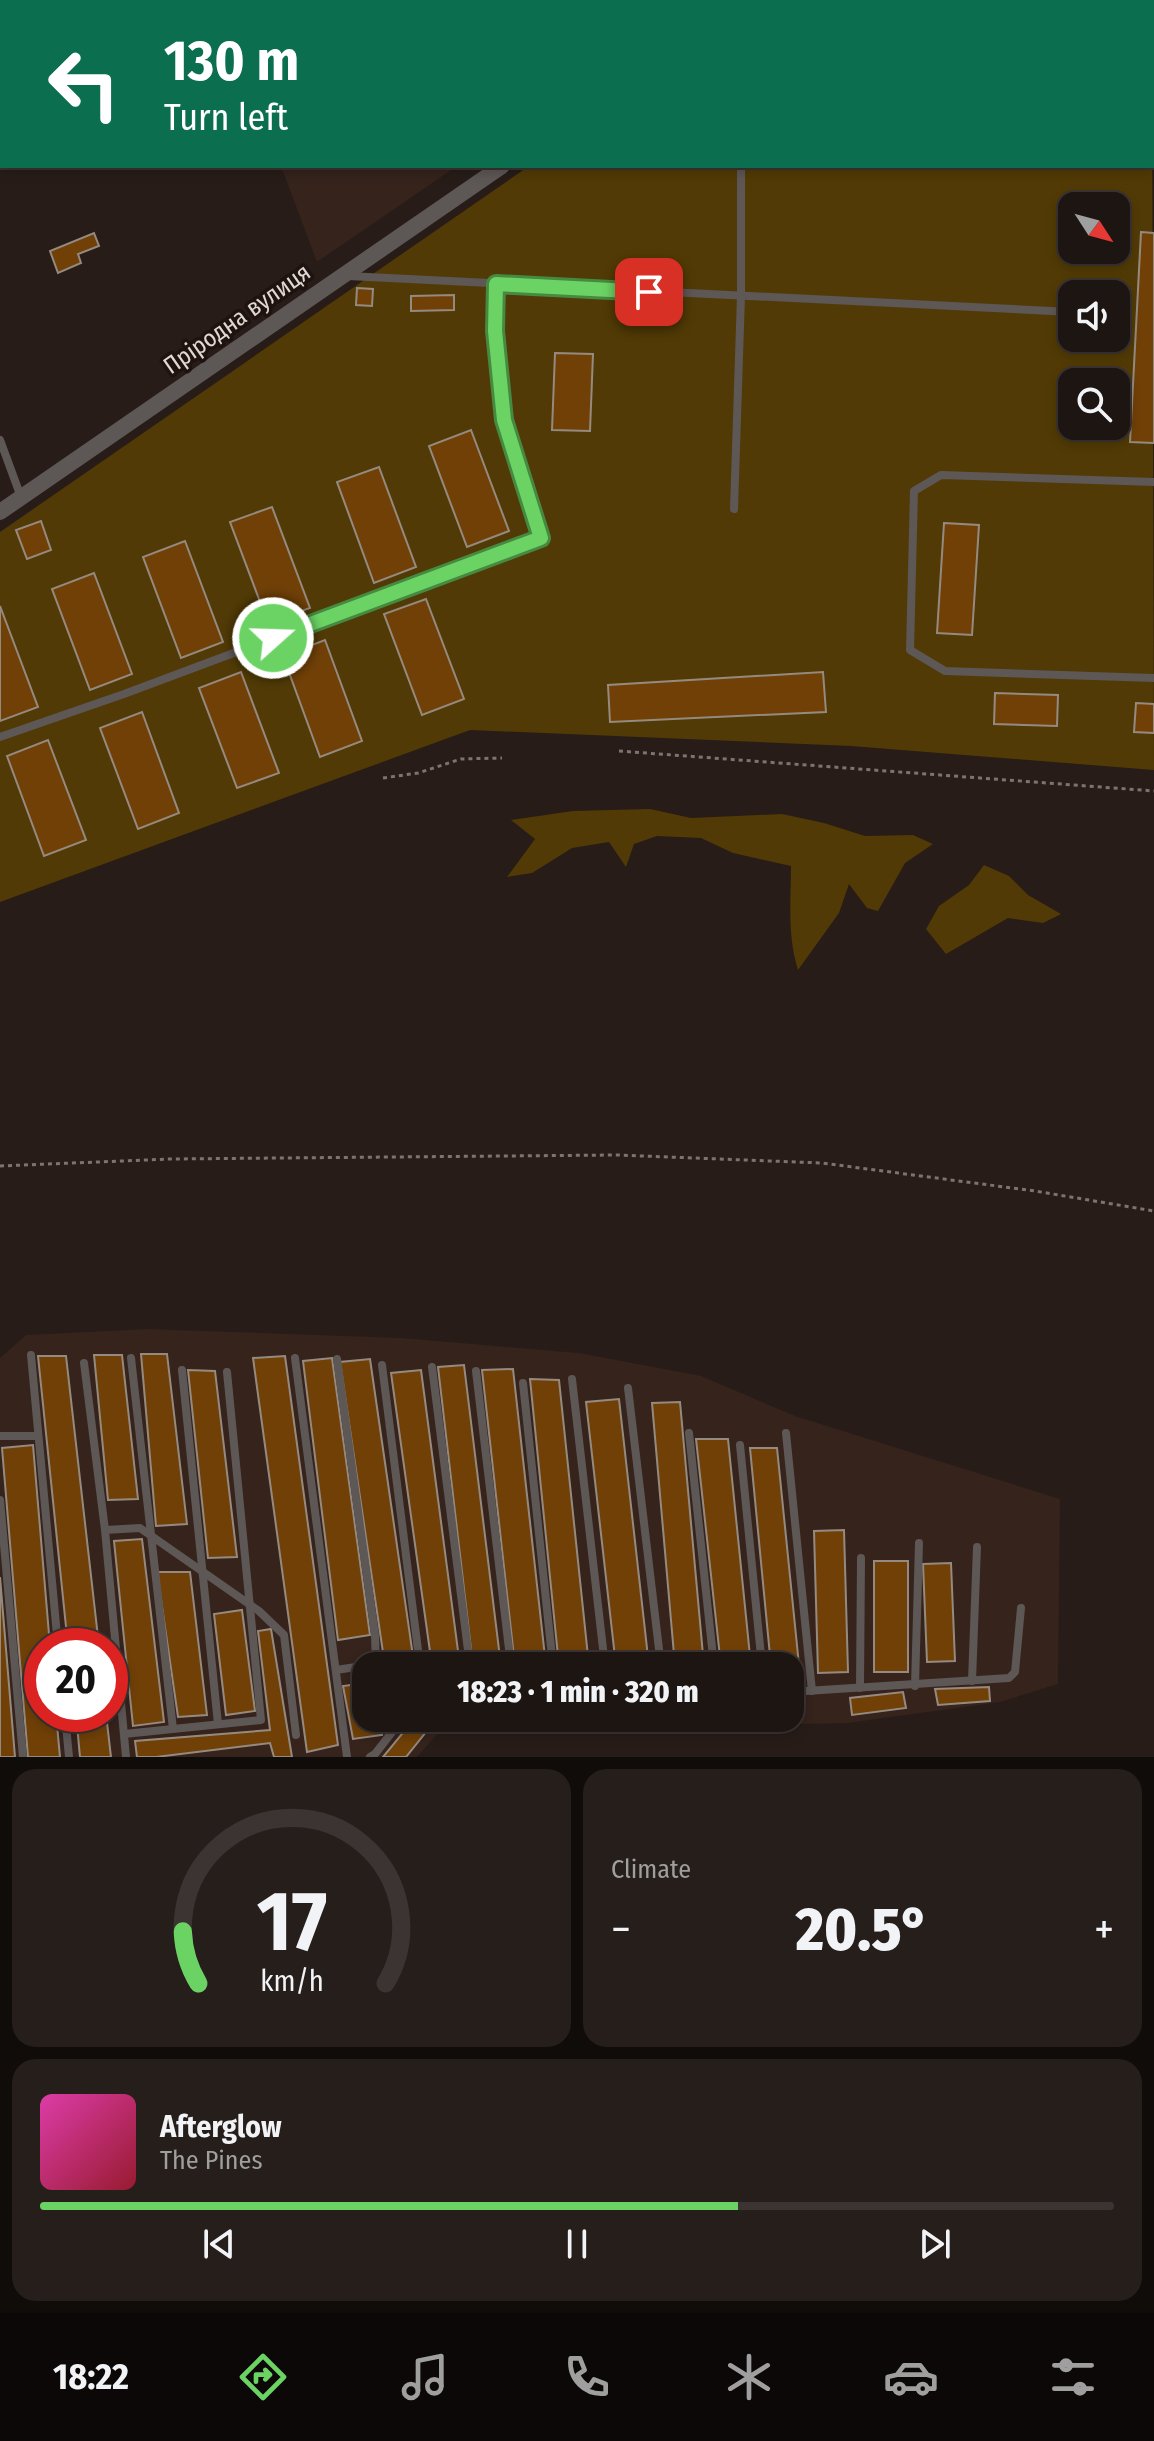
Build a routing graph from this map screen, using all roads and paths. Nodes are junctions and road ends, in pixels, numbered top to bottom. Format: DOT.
graph roads {
  1 [pos="499,168"];
  2 [pos="741,168"];
  3 [pos="343,275"];
  4 [pos="496,284"];
  5 [pos="741,296"];
  6 [pos="1058,311"];
  7 [pos="0,440"];
  8 [pos="1154,482"];
  9 [pos="21,497"];
  10 [pos="734,509"];
  11 [pos="0,512"];
  12 [pos="1154,678"];
  13 [pos="0,737"];
  14 [pos="619,751"];
  15 [pos="502,758"];
  16 [pos="383,778"];
  17 [pos="1154,791"];
  18 [pos="0,1166"];
  19 [pos="1154,1211"];
  20 [pos="31,1355"];
  21 [pos="131,1358"];
  22 [pos="295,1358"];
  23 [pos="337,1359"];
  24 [pos="84,1363"];
  25 [pos="382,1365"];
  26 [pos="432,1367"];
  27 [pos="182,1370"];
  28 [pos="476,1371"];
  29 [pos="227,1372"];
  30 [pos="572,1379"];
  31 [pos="523,1383"];
  32 [pos="628,1388"];
  33 [pos="689,1433"];
  34 [pos="786,1433"];
  35 [pos="0,1436"];
  36 [pos="38,1436"];
  37 [pos="740,1445"];
  38 [pos="0,1500"];
  39 [pos="105,1530"];
  40 [pos="151,1536"];
  41 [pos="919,1543"];
  42 [pos="977,1547"];
  43 [pos="861,1558"];
  44 [pos="202,1572"];
  45 [pos="251,1606"];
  46 [pos="1021,1608"];
  47 [pos="56,1628"];
  48 [pos="376,1652"];
  49 [pos="418,1652"];
  50 [pos="468,1652"];
  51 [pos="509,1652"];
  52 [pos="552,1652"];
  53 [pos="603,1652"];
  54 [pos="659,1652"];
  55 [pos="712,1652"];
  56 [pos="761,1652"];
  57 [pos="352,1668"];
  58 [pos="336,1670"];
  59 [pos="972,1681"];
  60 [pos="915,1686"];
  61 [pos="860,1688"];
  62 [pos="804,1691"];
  63 [pos="812,1691"];
  64 [pos="218,1724"];
  65 [pos="173,1729"];
  66 [pos="67,1732"];
  67 [pos="388,1732"];
  68 [pos="124,1734"];
  69 [pos="296,1735"];
  70 [pos="23,1757"];
  71 [pos="69,1757"];
  72 [pos="126,1757"];
  73 [pos="347,1757"];
  74 [pos="370,1757"];
  1 -- 3 [label="street, Пріродна вулиця"];
  2 -- 5 [label="lane"];
  3 -- 4 [label="lane"];
  3 -- 9 [label="street, Пріродна вулиця"];
  4 -- 5 [label="lane"];
  4 -- 13 [label="lane"];
  5 -- 6 [label="lane"];
  5 -- 10 [label="lane"];
  7 -- 9 [label="lane"];
  8 -- 12 [label="lane"];
  9 -- 11 [label="street, Пріродна вулиця"];
  14 -- 17 [label="path"];
  15 -- 16 [label="path"];
  18 -- 19 [label="path"];
  20 -- 36 [label="lane"];
  21 -- 40 [label="lane"];
  22 -- 58 [label="lane"];
  23 -- 48 [label="lane"];
  24 -- 39 [label="lane"];
  25 -- 49 [label="lane"];
  26 -- 50 [label="lane"];
  27 -- 44 [label="lane"];
  28 -- 51 [label="lane"];
  29 -- 45 [label="lane"];
  30 -- 53 [label="lane"];
  31 -- 52 [label="lane"];
  32 -- 54 [label="lane"];
  33 -- 55 [label="lane"];
  34 -- 63 [label="lane"];
  35 -- 36 [label="lane"];
  36 -- 47 [label="lane"];
  37 -- 56 [label="lane"];
  38 -- 70 [label="lane"];
  39 -- 40 [label="lane"];
  39 -- 68 [label="lane"];
  40 -- 44 [label="lane"];
  40 -- 65 [label="lane"];
  41 -- 60 [label="lane"];
  42 -- 59 [label="lane"];
  43 -- 61 [label="lane"];
  44 -- 45 [label="lane"];
  44 -- 64 [label="lane"];
  45 -- 64 [label="lane"];
  45 -- 69 [label="lane"];
  46 -- 59 [label="lane"];
  57 -- 58 [label="lane"];
  58 -- 73 [label="lane"];
  59 -- 60 [label="lane"];
  60 -- 61 [label="lane"];
  61 -- 63 [label="lane"];
  62 -- 63 [label="lane"];
  64 -- 65 [label="lane"];
  65 -- 68 [label="lane"];
  66 -- 71 [label="lane"];
  67 -- 74 [label="lane"];
  68 -- 72 [label="lane"];
}
